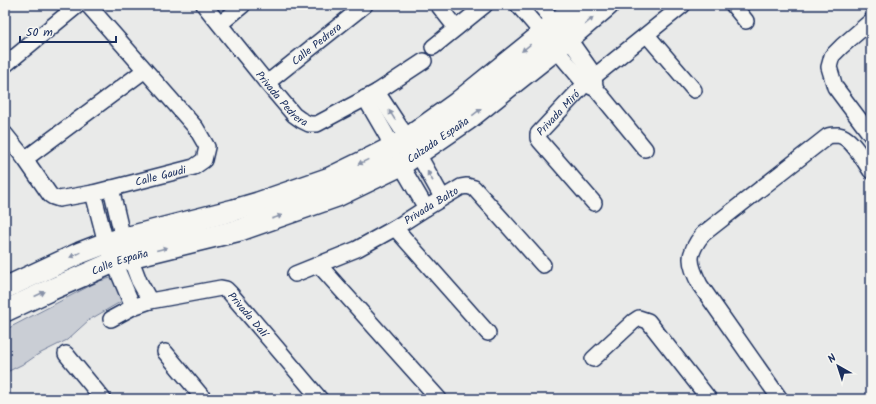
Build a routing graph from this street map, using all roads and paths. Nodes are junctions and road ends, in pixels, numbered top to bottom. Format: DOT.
graph roads {
  1 [pos="78,5"];
  2 [pos="88,5"];
  3 [pos="204,5"];
  4 [pos="243,5"];
  5 [pos="365,5"];
  6 [pos="438,5"];
  7 [pos="485,5"];
  8 [pos="518,5"];
  9 [pos="540,5"];
  10 [pos="578,5"];
  11 [pos="608,5"];
  12 [pos="683,5"];
  13 [pos="733,5"];
  14 [pos="746,21"];
  15 [pos="871,21"];
  16 [pos="220,24"];
  17 [pos="456,28"];
  18 [pos="647,35"];
  19 [pos="556,36"];
  20 [pos="433,47"];
  21 [pos="424,60"];
  22 [pos="5,65"];
  23 [pos="145,70"];
  24 [pos="267,83"];
  25 [pos="592,84"];
  26 [pos="694,90"];
  27 [pos="371,95"];
  28 [pos="5,134"];
  29 [pos="871,135"];
  30 [pos="645,149"];
  31 [pos="404,151"];
  32 [pos="25,159"];
  33 [pos="871,171"];
  34 [pos="111,188"];
  35 [pos="93,193"];
  36 [pos="442,197"];
  37 [pos="594,203"];
  38 [pos="426,208"];
  39 [pos="234,210"];
  40 [pos="395,228"];
  41 [pos="240,230"];
  42 [pos="118,250"];
  43 [pos="319,264"];
  44 [pos="543,266"];
  45 [pos="295,274"];
  46 [pos="5,288"];
  47 [pos="150,301"];
  48 [pos="133,307"];
  49 [pos="5,311"];
  50 [pos="111,319"];
  51 [pos="488,333"];
  52 [pos="165,352"];
  53 [pos="66,354"];
  54 [pos="593,360"];
  55 [pos="103,399"];
  56 [pos="204,399"];
  57 [pos="320,399"];
  58 [pos="439,399"];
  59 [pos="709,399"];
  60 [pos="780,399"];
  1 -- 22 [label="street"];
  2 -- 23 [label="street, Calle Gaudi"];
  3 -- 16 [label="street, Privada Pedrera"];
  4 -- 16 [label="street"];
  5 -- 24 [label="street, Calle Pedrera"];
  6 -- 17 [label="street"];
  7 -- 17 [label="street"];
  8 -- 19 [label="street"];
  9 -- 19 [label="street"];
  10 -- 19 [label="street, Calzada España"];
  19 -- 11 [label="street, Calzada España, one-way"];
  12 -- 18 [label="street, Privada Miró"];
  13 -- 14 [label="street"];
  15 -- 29 [label="street"];
  16 -- 24 [label="street, Privada Pedrera"];
  17 -- 20 [label="street"];
  18 -- 25 [label="street, Privada Miró"];
  18 -- 26 [label="street"];
  19 -- 25 [label="street"];
  19 -- 31 [label="street, Calzada España"];
  21 -- 27 [label="street, Privada Pedrera"];
  23 -- 32 [label="street"];
  23 -- 34 [label="street, Calle Gaudi"];
  24 -- 27 [label="street, Privada Pedrera"];
  25 -- 30 [label="street, Privada Miró"];
  25 -- 37 [label="street, Privada Miró"];
  27 -- 31 [label="street"];
  28 -- 32 [label="street, Calle Gaudi"];
  36 -- 31 [label="street, one-way"];
  31 -- 38 [label="street"];
  31 -- 39 [label="street, Calzada España, one-way"];
  41 -- 31 [label="street, Calzada España, one-way"];
  32 -- 35 [label="street, Calle Gaudi"];
  33 -- 60 [label="street"];
  34 -- 35 [label="street, Calle Gaudi"];
  34 -- 42 [label="street"];
  35 -- 42 [label="street"];
  36 -- 38 [label="street, Privada Balto"];
  36 -- 44 [label="street, Privada Balto"];
  38 -- 40 [label="street, Privada Balto"];
  39 -- 41 [label="street"];
  39 -- 42 [label="street, Calle España"];
  40 -- 43 [label="street, Privada Balto"];
  40 -- 51 [label="street"];
  42 -- 41 [label="street, Calle España, one-way"];
  42 -- 46 [label="street, Calle España, one-way"];
  42 -- 47 [label="street"];
  42 -- 48 [label="street"];
  49 -- 42 [label="street, Calle España, one-way"];
  43 -- 45 [label="street, Privada Balto"];
  43 -- 58 [label="street"];
  47 -- 48 [label="street, Privada Dalí"];
  47 -- 57 [label="street, Privada Dalí"];
  48 -- 50 [label="street, Privada Dalí"];
  52 -- 56 [label="street"];
  53 -- 55 [label="street"];
  54 -- 59 [label="street"];
}
